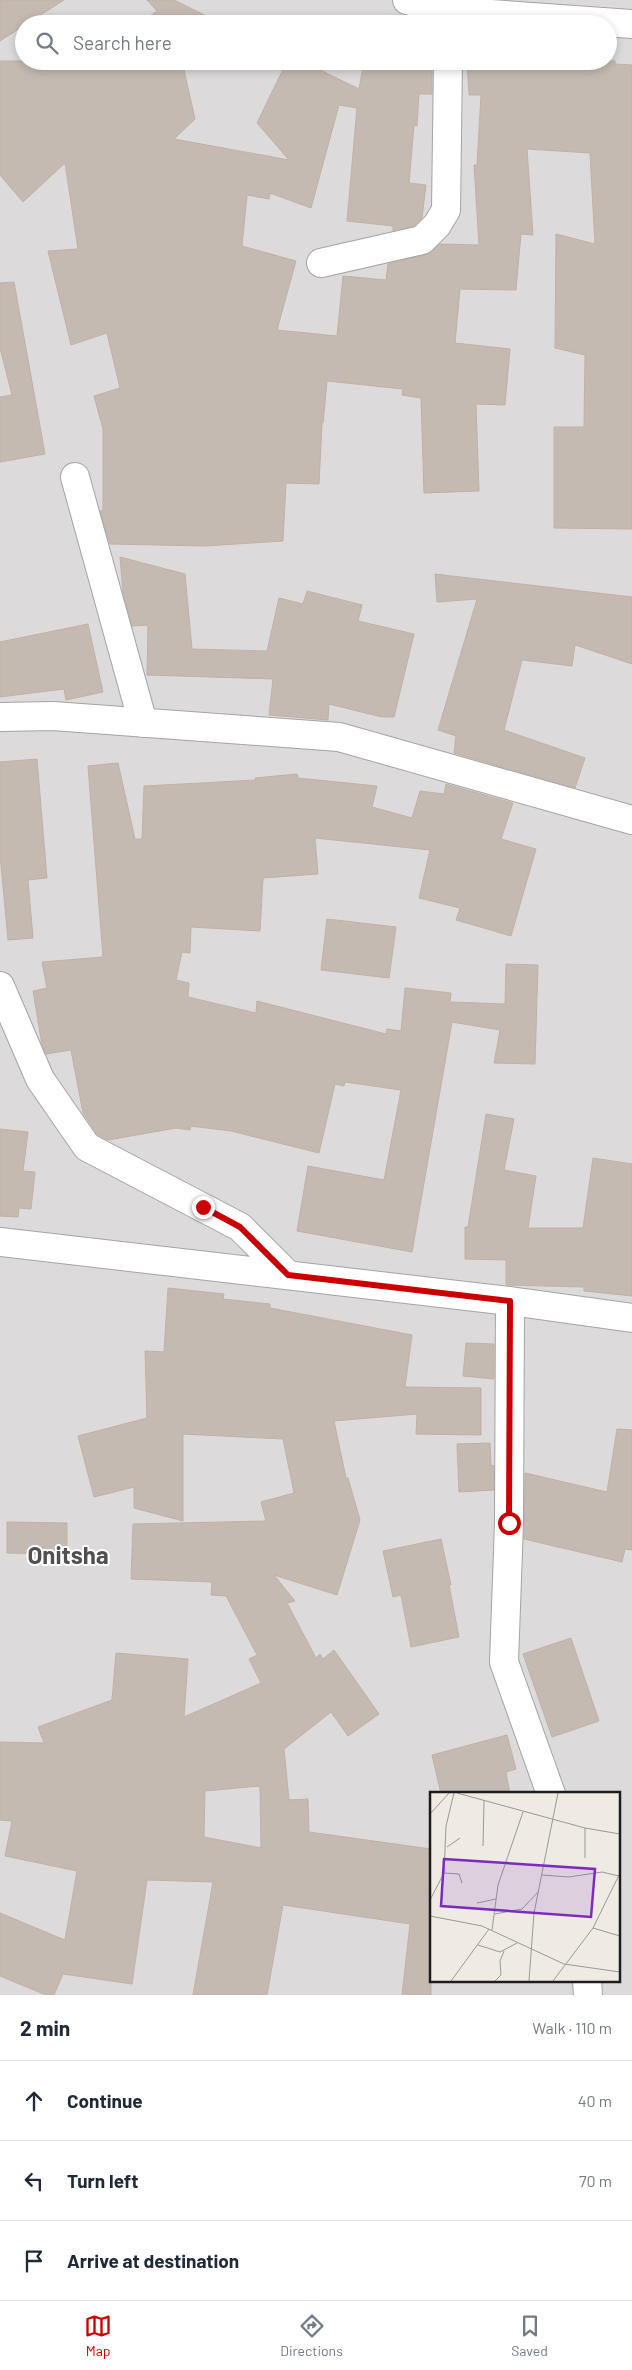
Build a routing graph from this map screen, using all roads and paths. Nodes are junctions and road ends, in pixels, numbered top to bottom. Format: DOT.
graph roads {
  1 [pos="407,0"];
  2 [pos="443,15"];
  3 [pos="617,23"];
  4 [pos="632,24"];
  5 [pos="448,70"];
  6 [pos="321,263"];
  7 [pos="75,477"];
  8 [pos="0,717"];
  9 [pos="142,723"];
  10 [pos="632,820"];
  11 [pos="0,986"];
  12 [pos="0,1242"];
  13 [pos="288,1275"];
  14 [pos="510,1301"];
  15 [pos="632,1318"];
  16 [pos="549,1792"];
  17 [pos="586,1982"];
  18 [pos="588,1995"];
  1 -- 2 [label="street"];
  3 -- 4 [label="street"];
  5 -- 6 [label="street"];
  7 -- 9 [label="street"];
  8 -- 9 [label="street"];
  9 -- 10 [label="street"];
  11 -- 13 [label="street"];
  12 -- 13 [label="street"];
  13 -- 14 [label="street"];
  14 -- 15 [label="street"];
  14 -- 16 [label="street"];
  17 -- 18 [label="street"];
}
